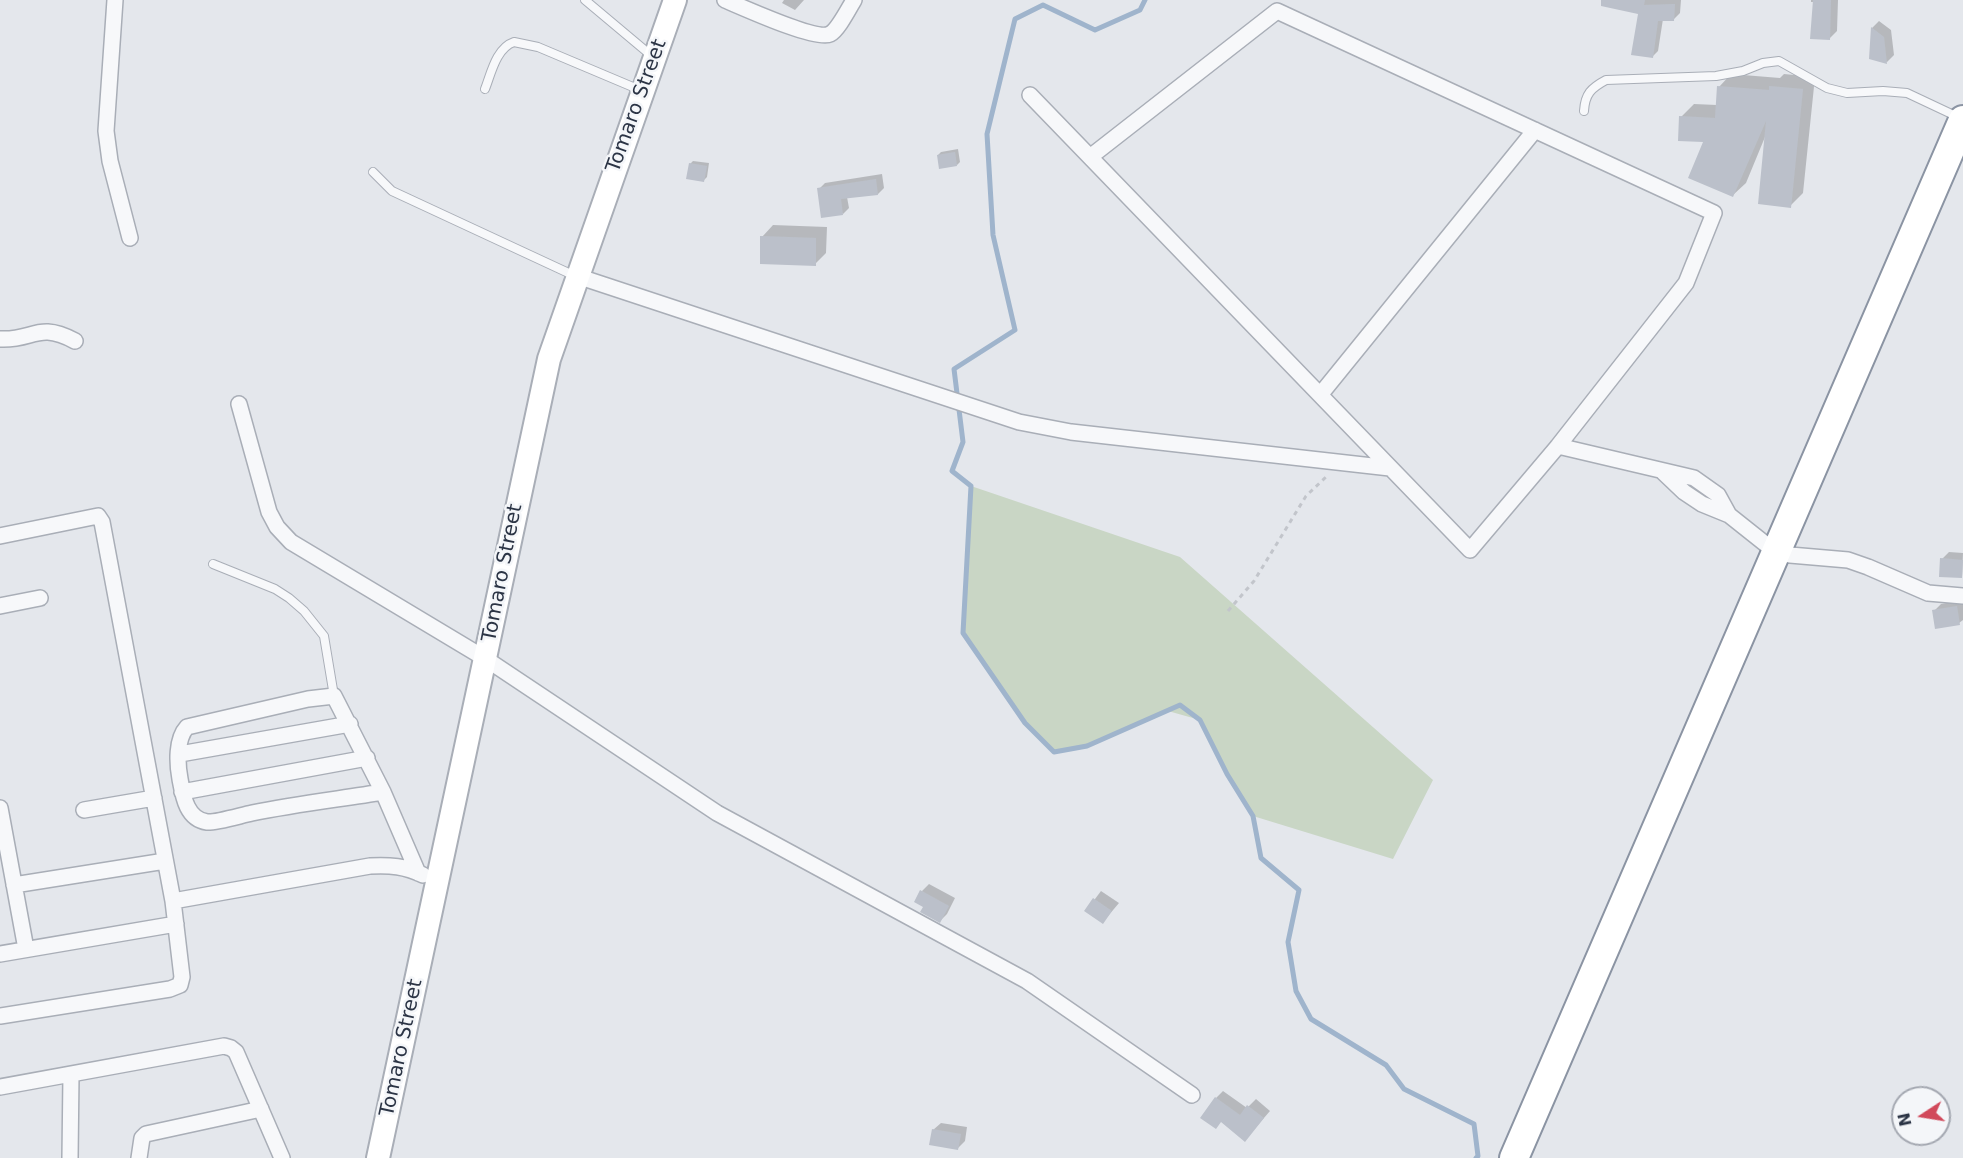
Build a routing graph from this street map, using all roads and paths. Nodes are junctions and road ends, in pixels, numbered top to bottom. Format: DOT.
graph roads {
  1 [pos="115,0"];
  2 [pos="585,0"];
  3 [pos="675,0"];
  4 [pos="724,0"];
  5 [pos="855,0"];
  6 [pos="654,58"];
  7 [pos="485,89"];
  8 [pos="642,91"];
  9 [pos="1030,95"];
  10 [pos="1584,111"];
  11 [pos="1963,120"];
  12 [pos="1535,130"];
  13 [pos="1963,153"];
  14 [pos="1090,157"];
  15 [pos="373,172"];
  16 [pos="130,238"];
  17 [pos="577,276"];
  18 [pos="0,339"];
  19 [pos="75,341"];
  20 [pos="1320,395"];
  21 [pos="239,404"];
  22 [pos="1558,446"];
  23 [pos="1342,462"];
  24 [pos="1390,468"];
  25 [pos="0,536"];
  26 [pos="1783,553"];
  27 [pos="213,564"];
  28 [pos="1963,596"];
  29 [pos="40,598"];
  30 [pos="0,606"];
  31 [pos="1228,611"];
  32 [pos="486,659"];
  33 [pos="334,696"];
  34 [pos="350,724"];
  35 [pos="180,754"];
  36 [pos="367,758"];
  37 [pos="182,792"];
  38 [pos="383,792"];
  39 [pos="154,798"];
  40 [pos="0,808"];
  41 [pos="84,810"];
  42 [pos="165,861"];
  43 [pos="428,877"];
  44 [pos="14,885"];
  45 [pos="173,901"];
  46 [pos="176,924"];
  47 [pos="26,949"];
  48 [pos="0,954"];
  49 [pos="0,1016"];
  50 [pos="71,1075"];
  51 [pos="0,1087"];
  52 [pos="1192,1095"];
  53 [pos="261,1109"];
  54 [pos="70,1158"];
  55 [pos="139,1158"];
  56 [pos="282,1158"];
  57 [pos="378,1158"];
  58 [pos="1514,1158"];
  59 [pos="1528,1158"];
  1 -- 16 [label="street"];
  2 -- 6 [label="lane"];
  3 -- 6 [label="street, Tomaro Street"];
  4 -- 5 [label="street"];
  6 -- 8 [label="street, Tomaro Street"];
  7 -- 8 [label="lane"];
  8 -- 17 [label="street, Tomaro Street"];
  9 -- 14 [label="street"];
  10 -- 11 [label="lane"];
  11 -- 26 [label="highway"];
  12 -- 14 [label="street"];
  12 -- 20 [label="street"];
  12 -- 22 [label="street"];
  13 -- 26 [label="highway"];
  14 -- 20 [label="street"];
  15 -- 17 [label="lane"];
  17 -- 23 [label="street"];
  17 -- 32 [label="street, Tomaro Street"];
  18 -- 19 [label="street"];
  20 -- 24 [label="street"];
  21 -- 32 [label="street"];
  22 -- 24 [label="street"];
  22 -- 26 [label="street"];
  23 -- 24 [label="street"];
  23 -- 31 [label="path"];
  25 -- 39 [label="street"];
  26 -- 28 [label="street"];
  26 -- 58 [label="highway"];
  26 -- 59 [label="highway"];
  27 -- 33 [label="lane"];
  29 -- 30 [label="street"];
  32 -- 43 [label="street, Tomaro Street"];
  32 -- 52 [label="street"];
  33 -- 34 [label="street"];
  33 -- 35 [label="street"];
  34 -- 35 [label="street"];
  34 -- 36 [label="street"];
  35 -- 37 [label="street"];
  36 -- 37 [label="street"];
  36 -- 38 [label="street"];
  37 -- 38 [label="street"];
  38 -- 43 [label="street"];
  39 -- 41 [label="street"];
  39 -- 42 [label="street"];
  40 -- 44 [label="street"];
  42 -- 44 [label="street"];
  42 -- 45 [label="street"];
  43 -- 45 [label="street"];
  43 -- 57 [label="street, Tomaro Street"];
  44 -- 47 [label="street"];
  45 -- 46 [label="street"];
  46 -- 47 [label="street"];
  46 -- 49 [label="street"];
  47 -- 48 [label="street"];
  50 -- 51 [label="street"];
  50 -- 53 [label="street"];
  50 -- 54 [label="street"];
  53 -- 55 [label="street"];
  53 -- 56 [label="street"];
}
